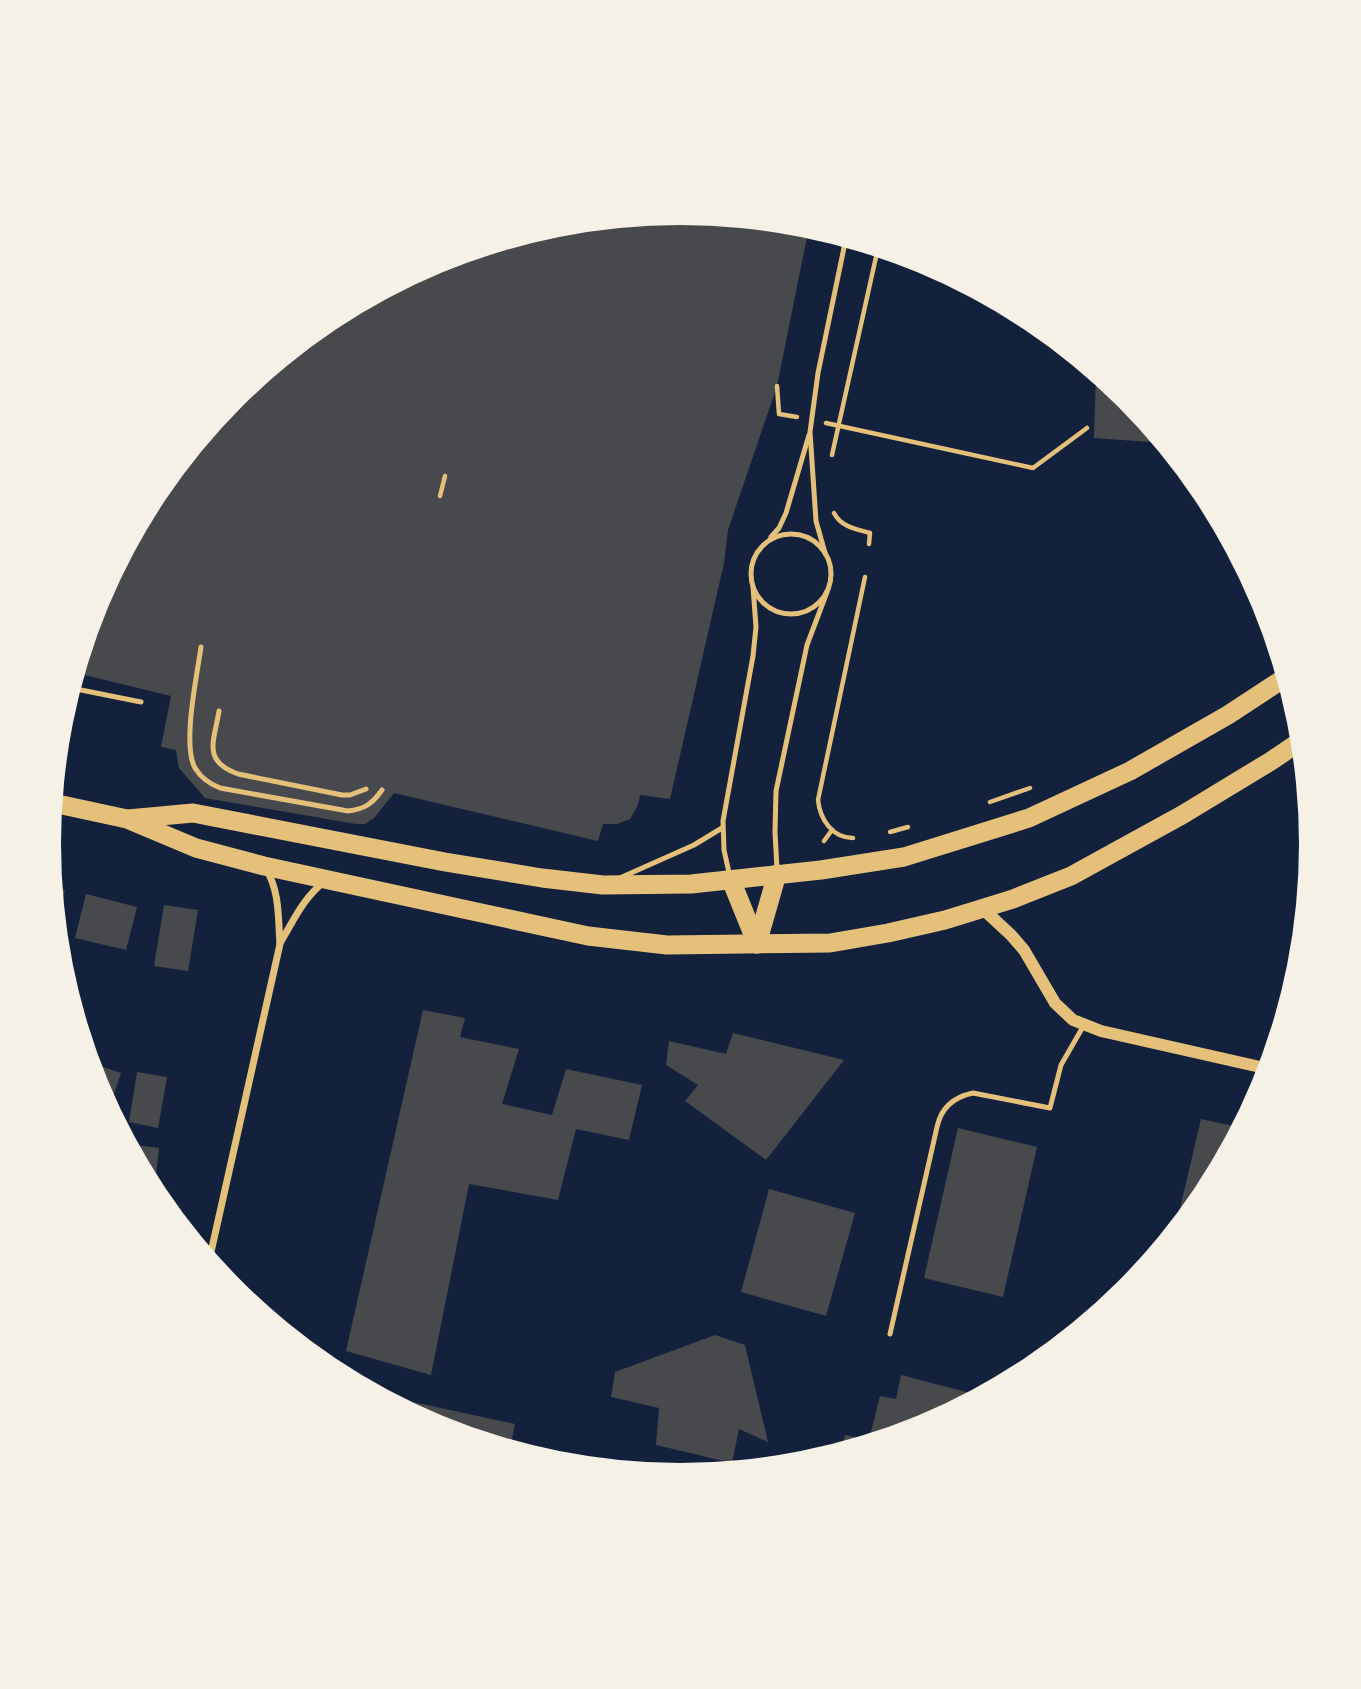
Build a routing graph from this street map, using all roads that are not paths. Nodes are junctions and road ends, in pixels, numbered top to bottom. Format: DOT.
graph roads {
  1 [pos="844,247"];
  2 [pos="810,432"];
  3 [pos="764,544"];
  4 [pos="825,552"];
  5 [pos="753,587"];
  6 [pos="827,592"];
  7 [pos="201,647"];
  8 [pos="1278,682"];
  9 [pos="81,690"];
  10 [pos="141,702"];
  11 [pos="219,711"];
  12 [pos="1291,747"];
  13 [pos="366,789"];
  14 [pos="382,790"];
  15 [pos="63,805"];
  16 [pos="127,819"];
  17 [pos="722,828"];
  18 [pos="264,866"];
  19 [pos="777,874"];
  20 [pos="328,880"];
  21 [pos="731,880"];
  22 [pos="603,885"];
  23 [pos="983,909"];
  24 [pos="280,944"];
  25 [pos="757,944"];
  26 [pos="1084,1025"];
  27 [pos="1258,1067"];
  28 [pos="212,1249"];
  29 [pos="890,1334"];
  1 -- 2 [label="lane"];
  2 -- 3 [label="lane"];
  2 -- 4 [label="lane"];
  3 -- 4 [label="lane"];
  3 -- 5 [label="lane"];
  4 -- 6 [label="lane"];
  5 -- 6 [label="lane"];
  5 -- 17 [label="lane"];
  6 -- 19 [label="lane"];
  7 -- 14 [label="lane"];
  8 -- 19 [label="highway"];
  9 -- 10 [label="lane"];
  11 -- 13 [label="lane"];
  12 -- 23 [label="highway"];
  15 -- 16 [label="highway"];
  16 -- 18 [label="highway"];
  16 -- 22 [label="highway"];
  17 -- 21 [label="lane"];
  17 -- 22 [label="lane"];
  18 -- 20 [label="highway"];
  18 -- 24 [label="street"];
  19 -- 21 [label="highway"];
  19 -- 25 [label="highway"];
  20 -- 24 [label="street"];
  20 -- 25 [label="highway"];
  21 -- 22 [label="highway"];
  21 -- 25 [label="highway"];
  23 -- 25 [label="highway"];
  23 -- 26 [label="street"];
  24 -- 28 [label="street"];
  26 -- 27 [label="street"];
  26 -- 29 [label="lane"];
}
